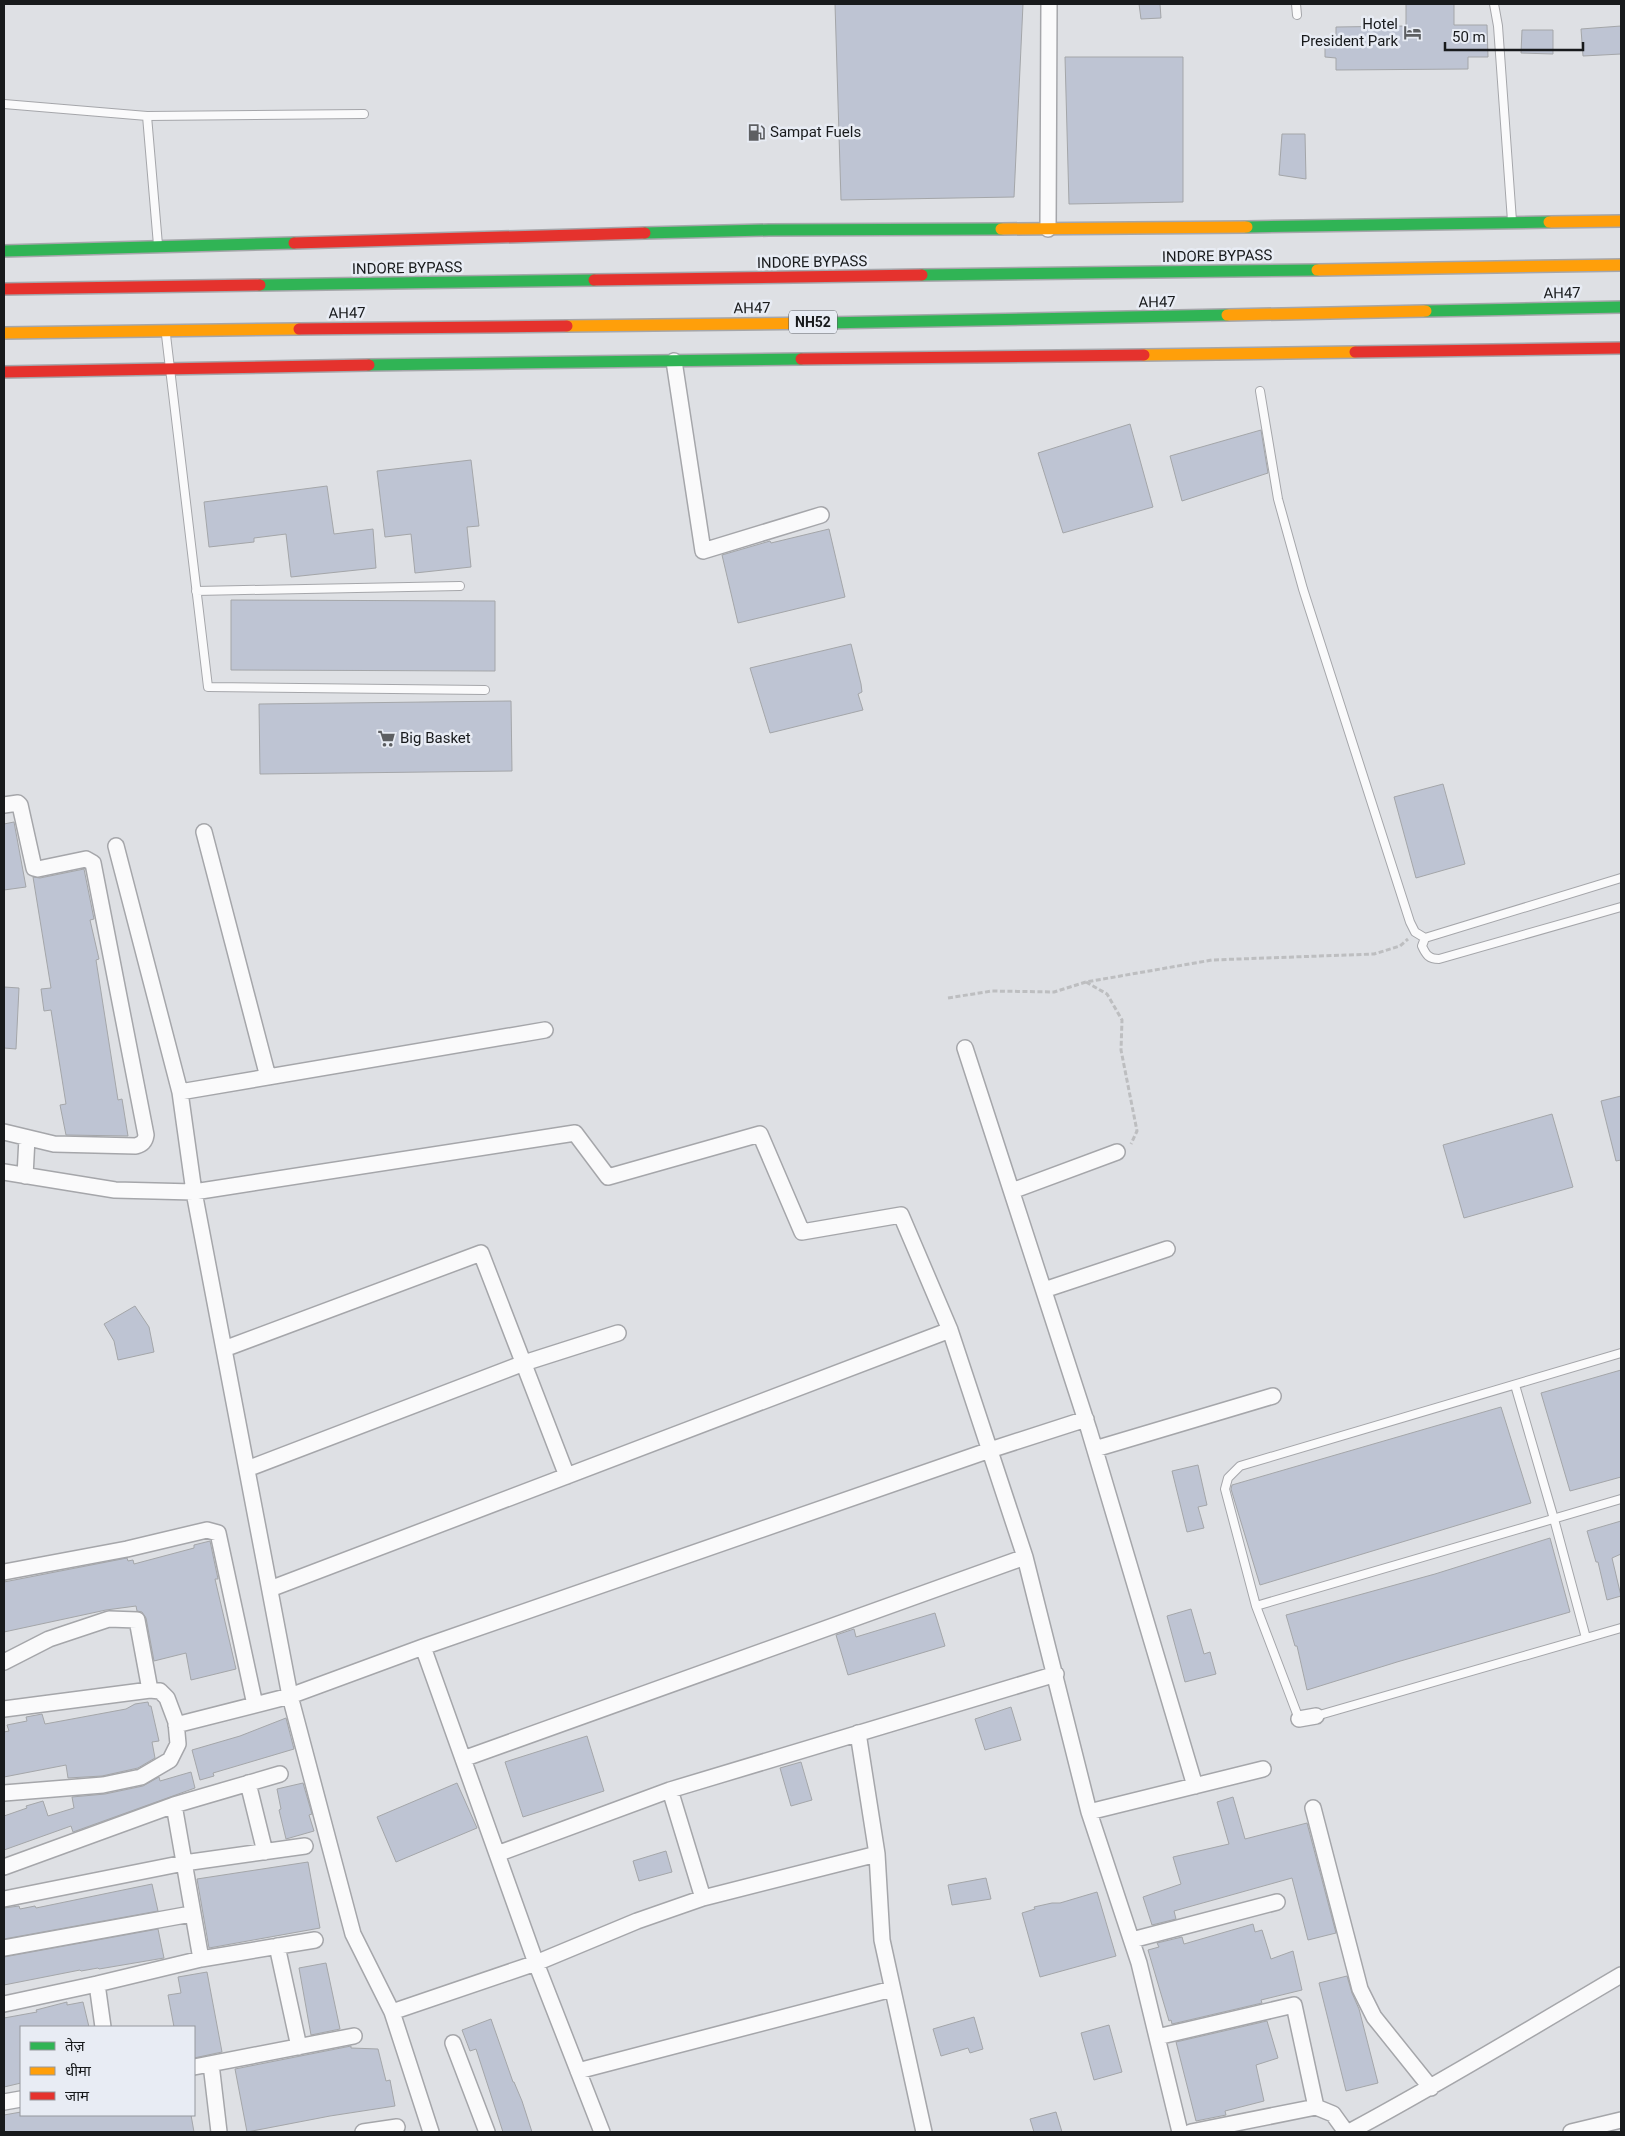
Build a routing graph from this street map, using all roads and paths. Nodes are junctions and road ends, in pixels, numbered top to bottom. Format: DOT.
graph roads {
  1 [pos="1049,4"];
  2 [pos="1296,4"];
  3 [pos="1494,4"];
  4 [pos="1297,15"];
  5 [pos="4,104"];
  6 [pos="364,114"];
  7 [pos="147,116"];
  8 [pos="1621,221"];
  9 [pos="1512,223"];
  10 [pos="1048,229"];
  11 [pos="158,247"];
  12 [pos="4,251"];
  13 [pos="1621,265"];
  14 [pos="4,289"];
  15 [pos="1621,307"];
  16 [pos="165,330"];
  17 [pos="4,333"];
  18 [pos="1621,348"];
  19 [pos="674,361"];
  20 [pos="169,368"];
  21 [pos="4,372"];
  22 [pos="1260,391"];
  23 [pos="820,515"];
  24 [pos="460,586"];
  25 [pos="196,592"];
  26 [pos="486,690"];
  27 [pos="4,804"];
  28 [pos="204,832"];
  29 [pos="116,846"];
  30 [pos="1621,878"];
  31 [pos="1621,907"];
  32 [pos="1415,932"];
  33 [pos="1425,938"];
  34 [pos="1086,982"];
  35 [pos="948,998"];
  36 [pos="545,1030"];
  37 [pos="965,1048"];
  38 [pos="268,1077"];
  39 [pos="180,1092"];
  40 [pos="4,1132"];
  41 [pos="27,1138"];
  42 [pos="1117,1152"];
  43 [pos="4,1172"];
  44 [pos="25,1176"];
  45 [pos="1012,1191"];
  46 [pos="194,1192"];
  47 [pos="1167,1249"];
  48 [pos="1044,1290"];
  49 [pos="950,1330"];
  50 [pos="618,1333"];
  51 [pos="224,1348"];
  52 [pos="1621,1353"];
  53 [pos="524,1363"];
  54 [pos="1515,1385"];
  55 [pos="1273,1396"];
  56 [pos="1086,1420"];
  57 [pos="1095,1449"];
  58 [pos="990,1450"];
  59 [pos="247,1469"];
  60 [pos="567,1476"];
  61 [pos="1621,1499"];
  62 [pos="1554,1519"];
  63 [pos="1025,1557"];
  64 [pos="4,1572"];
  65 [pos="270,1589"];
  66 [pos="1256,1606"];
  67 [pos="1621,1628"];
  68 [pos="1586,1638"];
  69 [pos="423,1647"];
  70 [pos="4,1662"];
  71 [pos="1056,1674"];
  72 [pos="150,1690"];
  73 [pos="290,1696"];
  74 [pos="255,1705"];
  75 [pos="4,1709"];
  76 [pos="1316,1716"];
  77 [pos="1299,1719"];
  78 [pos="176,1725"];
  79 [pos="858,1733"];
  80 [pos="463,1759"];
  81 [pos="1263,1769"];
  82 [pos="280,1774"];
  83 [pos="248,1783"];
  84 [pos="1195,1786"];
  85 [pos="670,1790"];
  86 [pos="4,1793"];
  87 [pos="174,1805"];
  88 [pos="1313,1808"];
  89 [pos="1089,1812"];
  90 [pos="305,1846"];
  91 [pos="265,1852"];
  92 [pos="497,1854"];
  93 [pos="877,1854"];
  94 [pos="184,1863"];
  95 [pos="4,1868"];
  96 [pos="703,1898"];
  97 [pos="4,1899"];
  98 [pos="1277,1902"];
  99 [pos="192,1914"];
  100 [pos="315,1940"];
  101 [pos="1132,1940"];
  102 [pos="277,1946"];
  103 [pos="4,1948"];
  104 [pos="201,1958"];
  105 [pos="536,1963"];
  106 [pos="1621,1975"];
  107 [pos="98,1984"];
  108 [pos="892,1989"];
  109 [pos="4,2004"];
  110 [pos="392,2012"];
  111 [pos="103,2026"];
  112 [pos="354,2036"];
  113 [pos="1157,2037"];
  114 [pos="453,2043"];
  115 [pos="299,2047"];
  116 [pos="211,2064"];
  117 [pos="195,2067"];
  118 [pos="578,2072"];
  119 [pos="1431,2088"];
  120 [pos="20,2099"];
  121 [pos="4,2102"];
  122 [pos="1316,2107"];
  123 [pos="1621,2120"];
  124 [pos="397,2127"];
  125 [pos="219,2132"];
  126 [pos="363,2132"];
  127 [pos="430,2132"];
  128 [pos="487,2132"];
  129 [pos="602,2132"];
  130 [pos="924,2132"];
  131 [pos="1180,2132"];
  132 [pos="1191,2132"];
  133 [pos="1348,2132"];
  134 [pos="1571,2132"];
  1 -- 10 [label="street"];
  2 -- 4 [label="lane"];
  3 -- 9 [label="lane"];
  5 -- 7 [label="lane"];
  6 -- 7 [label="lane"];
  7 -- 11 [label="lane"];
  8 -- 9 [label="main road"];
  9 -- 10 [label="main road"];
  10 -- 11 [label="main road"];
  11 -- 12 [label="main road"];
  13 -- 14 [label="main road, INDORE BYPASS"];
  15 -- 16 [label="main road, AH47 / NH52"];
  16 -- 17 [label="main road, AH47 / NH52"];
  16 -- 20 [label="lane"];
  18 -- 19 [label="main road"];
  19 -- 20 [label="main road"];
  19 -- 23 [label="street"];
  20 -- 21 [label="main road"];
  20 -- 25 [label="lane"];
  22 -- 32 [label="lane"];
  24 -- 25 [label="lane"];
  25 -- 26 [label="lane"];
  27 -- 41 [label="street"];
  28 -- 38 [label="street"];
  29 -- 39 [label="street"];
  30 -- 33 [label="lane"];
  31 -- 33 [label="lane"];
  32 -- 33 [label="lane"];
  32 -- 34 [label="path"];
  34 -- 35 [label="path"];
  34 -- 42 [label="path"];
  36 -- 38 [label="street"];
  37 -- 45 [label="street"];
  38 -- 39 [label="street"];
  39 -- 46 [label="street"];
  40 -- 41 [label="street"];
  41 -- 44 [label="street"];
  42 -- 45 [label="street"];
  43 -- 44 [label="street"];
  44 -- 46 [label="street"];
  45 -- 48 [label="street"];
  46 -- 49 [label="street"];
  46 -- 51 [label="street"];
  47 -- 48 [label="street"];
  48 -- 56 [label="street"];
  49 -- 58 [label="street"];
  49 -- 60 [label="street"];
  50 -- 53 [label="street"];
  51 -- 53 [label="street"];
  51 -- 59 [label="street"];
  52 -- 54 [label="lane"];
  53 -- 59 [label="street"];
  53 -- 60 [label="street"];
  54 -- 62 [label="lane"];
  54 -- 66 [label="lane"];
  55 -- 57 [label="street"];
  56 -- 57 [label="street"];
  56 -- 58 [label="street"];
  57 -- 84 [label="street"];
  58 -- 63 [label="street"];
  58 -- 69 [label="street"];
  59 -- 65 [label="street"];
  60 -- 65 [label="street"];
  61 -- 62 [label="lane"];
  62 -- 66 [label="lane"];
  62 -- 68 [label="lane"];
  63 -- 71 [label="street"];
  63 -- 80 [label="street"];
  64 -- 74 [label="street"];
  65 -- 73 [label="street"];
  66 -- 77 [label="lane"];
  67 -- 68 [label="lane"];
  68 -- 76 [label="lane"];
  69 -- 73 [label="street"];
  69 -- 80 [label="street"];
  70 -- 72 [label="street"];
  71 -- 79 [label="street"];
  71 -- 89 [label="street"];
  72 -- 75 [label="street"];
  72 -- 78 [label="street"];
  73 -- 74 [label="street"];
  73 -- 110 [label="street"];
  74 -- 78 [label="street"];
  76 -- 77 [label="street"];
  78 -- 86 [label="street"];
  79 -- 85 [label="street"];
  79 -- 93 [label="street"];
  80 -- 92 [label="street"];
  81 -- 84 [label="street"];
  82 -- 83 [label="street"];
  83 -- 87 [label="street"];
  83 -- 91 [label="street"];
  84 -- 89 [label="street"];
  85 -- 92 [label="street"];
  85 -- 96 [label="street"];
  87 -- 94 [label="street"];
  87 -- 95 [label="street"];
  88 -- 119 [label="street"];
  89 -- 101 [label="street"];
  90 -- 91 [label="street"];
  91 -- 94 [label="street"];
  92 -- 105 [label="street"];
  93 -- 96 [label="street"];
  93 -- 108 [label="street"];
  94 -- 97 [label="street"];
  94 -- 99 [label="street"];
  96 -- 105 [label="street"];
  98 -- 101 [label="street"];
  99 -- 103 [label="street"];
  99 -- 104 [label="street"];
  100 -- 102 [label="street"];
  101 -- 113 [label="street"];
  102 -- 104 [label="street"];
  102 -- 115 [label="street"];
  104 -- 107 [label="street"];
  105 -- 110 [label="street"];
  105 -- 118 [label="street"];
  106 -- 119 [label="street"];
  107 -- 109 [label="street"];
  107 -- 111 [label="street"];
  108 -- 118 [label="street"];
  108 -- 130 [label="street"];
  110 -- 127 [label="street"];
  112 -- 115 [label="street"];
  113 -- 122 [label="street"];
  113 -- 131 [label="street"];
  114 -- 128 [label="street"];
  115 -- 116 [label="street"];
  116 -- 117 [label="street"];
  116 -- 125 [label="street"];
  118 -- 129 [label="street"];
  119 -- 133 [label="street"];
  120 -- 121 [label="street"];
  122 -- 132 [label="street"];
  122 -- 133 [label="street"];
  123 -- 134 [label="street"];
  124 -- 126 [label="street"];
}
